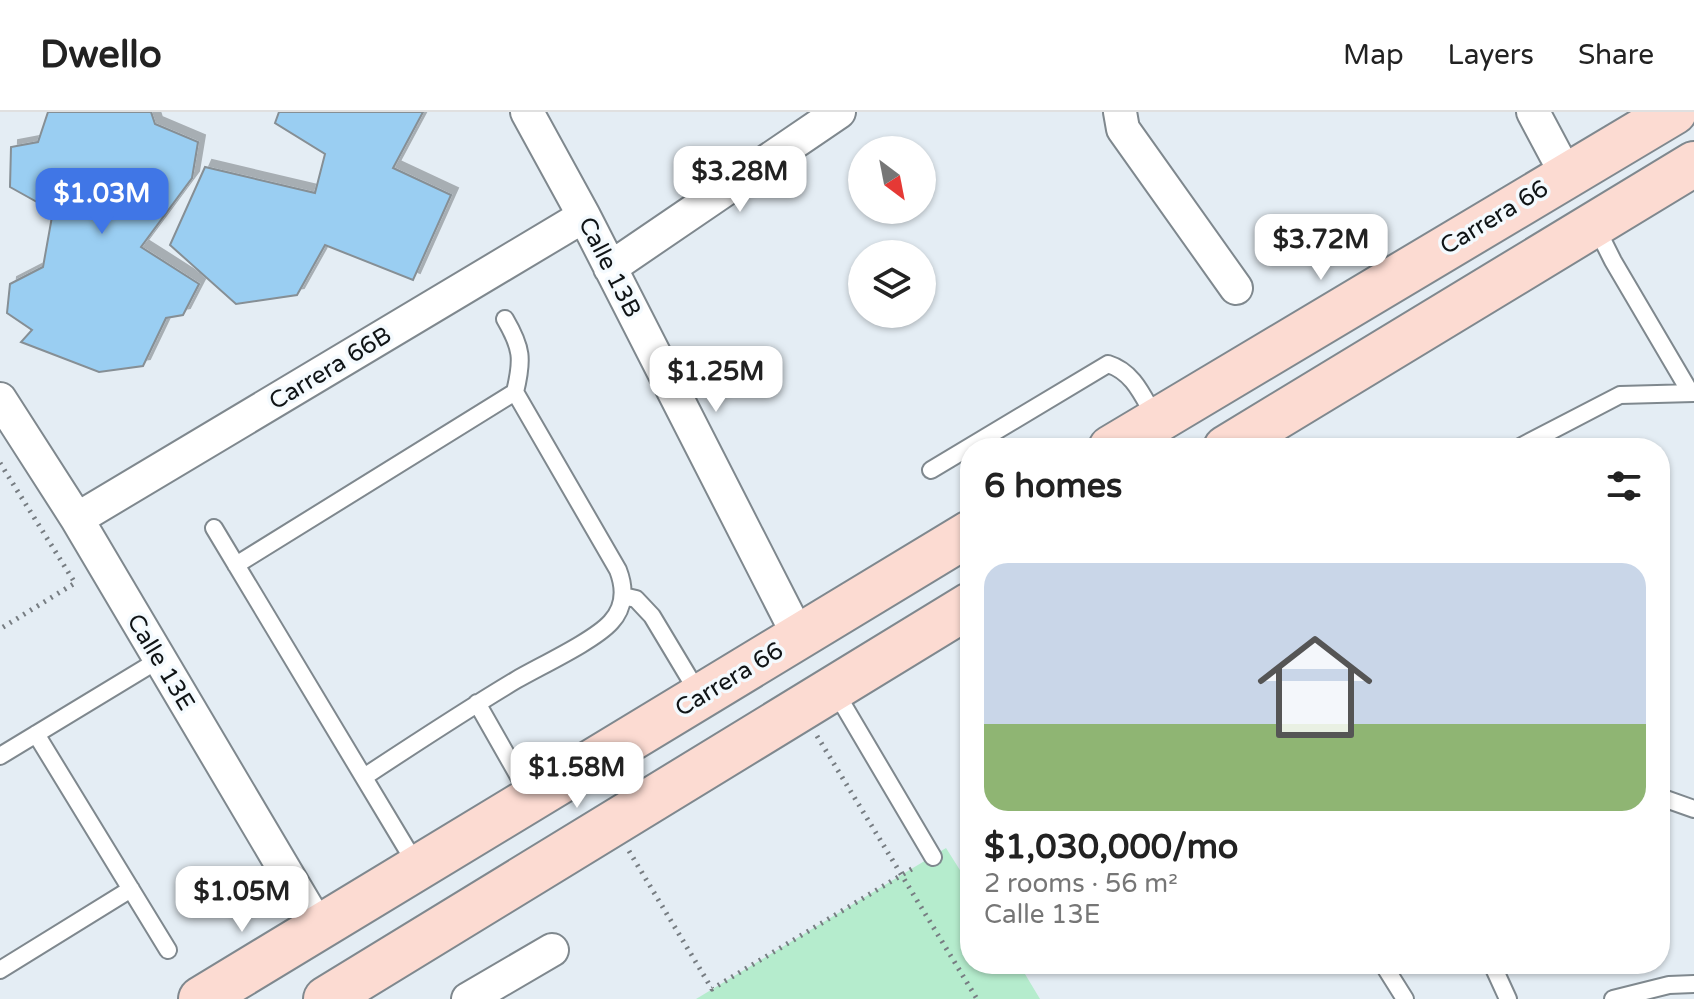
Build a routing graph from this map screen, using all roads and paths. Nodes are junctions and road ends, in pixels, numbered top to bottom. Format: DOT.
graph roads {
  1 [pos="527,112"];
  2 [pos="839,112"];
  3 [pos="1120,112"];
  4 [pos="1533,112"];
  5 [pos="1614,112"];
  6 [pos="1674,112"];
  7 [pos="1694,164"];
  8 [pos="1566,174"];
  9 [pos="584,216"];
  10 [pos="1594,223"];
  11 [pos="610,268"];
  12 [pos="1236,288"];
  13 [pos="505,319"];
  14 [pos="515,392"];
  15 [pos="1692,392"];
  16 [pos="0,399"];
  17 [pos="1165,434"];
  18 [pos="984,438"];
  19 [pos="1246,438"];
  20 [pos="1537,438"];
  21 [pos="960,453"];
  22 [pos="0,463"];
  23 [pos="931,470"];
  24 [pos="77,519"];
  25 [pos="214,528"];
  26 [pos="960,539"];
  27 [pos="236,565"];
  28 [pos="623,596"];
  29 [pos="960,611"];
  30 [pos="0,629"];
  31 [pos="799,637"];
  32 [pos="160,659"];
  33 [pos="834,689"];
  34 [pos="701,696"];
  35 [pos="477,703"];
  36 [pos="815,732"];
  37 [pos="36,734"];
  38 [pos="0,756"];
  39 [pos="364,777"];
  40 [pos="532,799"];
  41 [pos="1670,801"];
  42 [pos="1694,809"];
  43 [pos="627,848"];
  44 [pos="563,855"];
  45 [pos="933,857"];
  46 [pos="418,868"];
  47 [pos="900,875"];
  48 [pos="131,889"];
  49 [pos="319,928"];
  50 [pos="168,950"];
  51 [pos="552,950"];
  52 [pos="0,970"];
  53 [pos="960,972"];
  54 [pos="961,974"];
  55 [pos="1389,974"];
  56 [pos="1497,974"];
  57 [pos="1694,984"];
  58 [pos="201,999"];
  59 [pos="326,999"];
  60 [pos="468,999"];
  61 [pos="977,999"];
  62 [pos="1405,999"];
  63 [pos="1508,999"];
  64 [pos="1613,999"];
  1 -- 9 [label="street, Calle 13B"];
  2 -- 11 [label="street"];
  3 -- 12 [label="street"];
  4 -- 8 [label="street"];
  5 -- 8 [label="main road"];
  6 -- 8 [label="main road, Carrera 66"];
  7 -- 10 [label="main road"];
  8 -- 17 [label="main road, Carrera 66"];
  9 -- 11 [label="street, Calle 13B"];
  9 -- 24 [label="street, Carrera 66B"];
  10 -- 15 [label="lane"];
  10 -- 19 [label="main road"];
  11 -- 31 [label="street, Calle 13B"];
  13 -- 14 [label="lane"];
  14 -- 27 [label="lane"];
  14 -- 28 [label="lane"];
  15 -- 20 [label="lane"];
  16 -- 24 [label="street, Calle 13E"];
  17 -- 18 [label="lane"];
  21 -- 23 [label="lane"];
  22 -- 30 [label="path"];
  24 -- 32 [label="street, Calle 13E"];
  25 -- 27 [label="lane"];
  26 -- 31 [label="main road, Carrera 66"];
  27 -- 39 [label="lane"];
  28 -- 34 [label="lane"];
  28 -- 35 [label="lane"];
  29 -- 33 [label="main road"];
  31 -- 34 [label="main road, Carrera 66"];
  32 -- 37 [label="lane"];
  32 -- 49 [label="street, Calle 13E"];
  33 -- 44 [label="main road"];
  33 -- 45 [label="lane"];
  34 -- 40 [label="main road, Carrera 66"];
  35 -- 39 [label="lane"];
  35 -- 40 [label="lane"];
  36 -- 47 [label="path"];
  37 -- 38 [label="lane"];
  37 -- 48 [label="lane"];
  39 -- 46 [label="lane"];
  40 -- 44 [label="main road"];
  40 -- 46 [label="main road, Carrera 66"];
  41 -- 42 [label="lane"];
  43 -- 47 [label="path"];
  44 -- 59 [label="main road"];
  46 -- 49 [label="main road, Carrera 66"];
  47 -- 53 [label="path"];
  48 -- 50 [label="lane"];
  48 -- 52 [label="lane"];
  49 -- 58 [label="main road, Carrera 66"];
  51 -- 60 [label="street"];
  54 -- 61 [label="path"];
  55 -- 62 [label="lane"];
  56 -- 63 [label="lane"];
  57 -- 64 [label="lane"];
}
